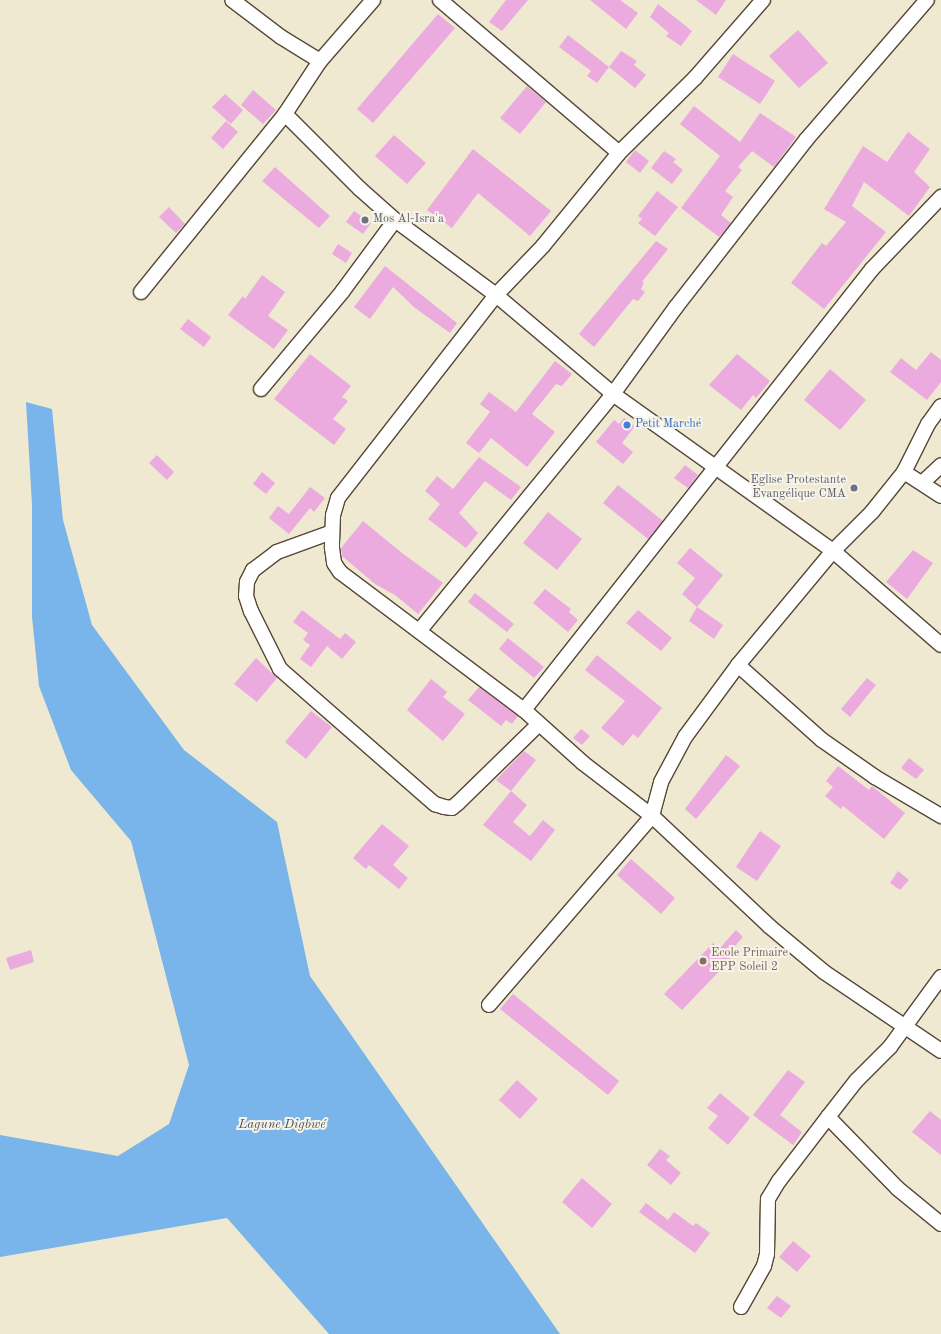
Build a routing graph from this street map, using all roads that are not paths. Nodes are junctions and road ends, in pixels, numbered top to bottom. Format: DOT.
graph roads {
  1 [pos="232,0"];
  2 [pos="373,0"];
  3 [pos="440,0"];
  4 [pos="763,0"];
  5 [pos="927,0"];
  6 [pos="320,61"];
  7 [pos="285,114"];
  8 [pos="619,153"];
  9 [pos="941,196"];
  10 [pos="395,220"];
  11 [pos="141,292"];
  12 [pos="496,295"];
  13 [pos="261,389"];
  14 [pos="613,394"];
  15 [pos="941,406"];
  16 [pos="941,466"];
  17 [pos="715,467"];
  18 [pos="904,472"];
  19 [pos="922,483"];
  20 [pos="941,496"];
  21 [pos="332,532"];
  22 [pos="833,551"];
  23 [pos="420,630"];
  24 [pos="941,645"];
  25 [pos="738,665"];
  26 [pos="524,710"];
  27 [pos="538,725"];
  28 [pos="652,816"];
  29 [pos="941,816"];
  30 [pos="941,977"];
  31 [pos="488,1005"];
  32 [pos="905,1027"];
  33 [pos="941,1050"];
  34 [pos="828,1117"];
  35 [pos="941,1224"];
  36 [pos="741,1307"];
  1 -- 6 [label="street"];
  2 -- 6 [label="street"];
  3 -- 8 [label="street"];
  4 -- 8 [label="street"];
  5 -- 14 [label="street"];
  6 -- 7 [label="street"];
  7 -- 10 [label="street"];
  7 -- 11 [label="street"];
  8 -- 12 [label="street"];
  9 -- 17 [label="street"];
  10 -- 12 [label="street"];
  10 -- 13 [label="street"];
  12 -- 14 [label="street"];
  12 -- 21 [label="street"];
  14 -- 17 [label="street"];
  14 -- 23 [label="street"];
  15 -- 18 [label="street"];
  16 -- 19 [label="street"];
  17 -- 22 [label="street"];
  17 -- 26 [label="street"];
  18 -- 19 [label="street"];
  18 -- 22 [label="street"];
  19 -- 20 [label="street"];
  21 -- 23 [label="street"];
  21 -- 27 [label="street"];
  22 -- 24 [label="street"];
  22 -- 25 [label="street"];
  23 -- 26 [label="street"];
  25 -- 28 [label="street"];
  25 -- 29 [label="street"];
  26 -- 27 [label="street"];
  27 -- 28 [label="street"];
  28 -- 31 [label="street"];
  28 -- 32 [label="street"];
  30 -- 32 [label="street"];
  32 -- 33 [label="street"];
  32 -- 34 [label="street"];
  34 -- 35 [label="street"];
  34 -- 36 [label="street"];
}
